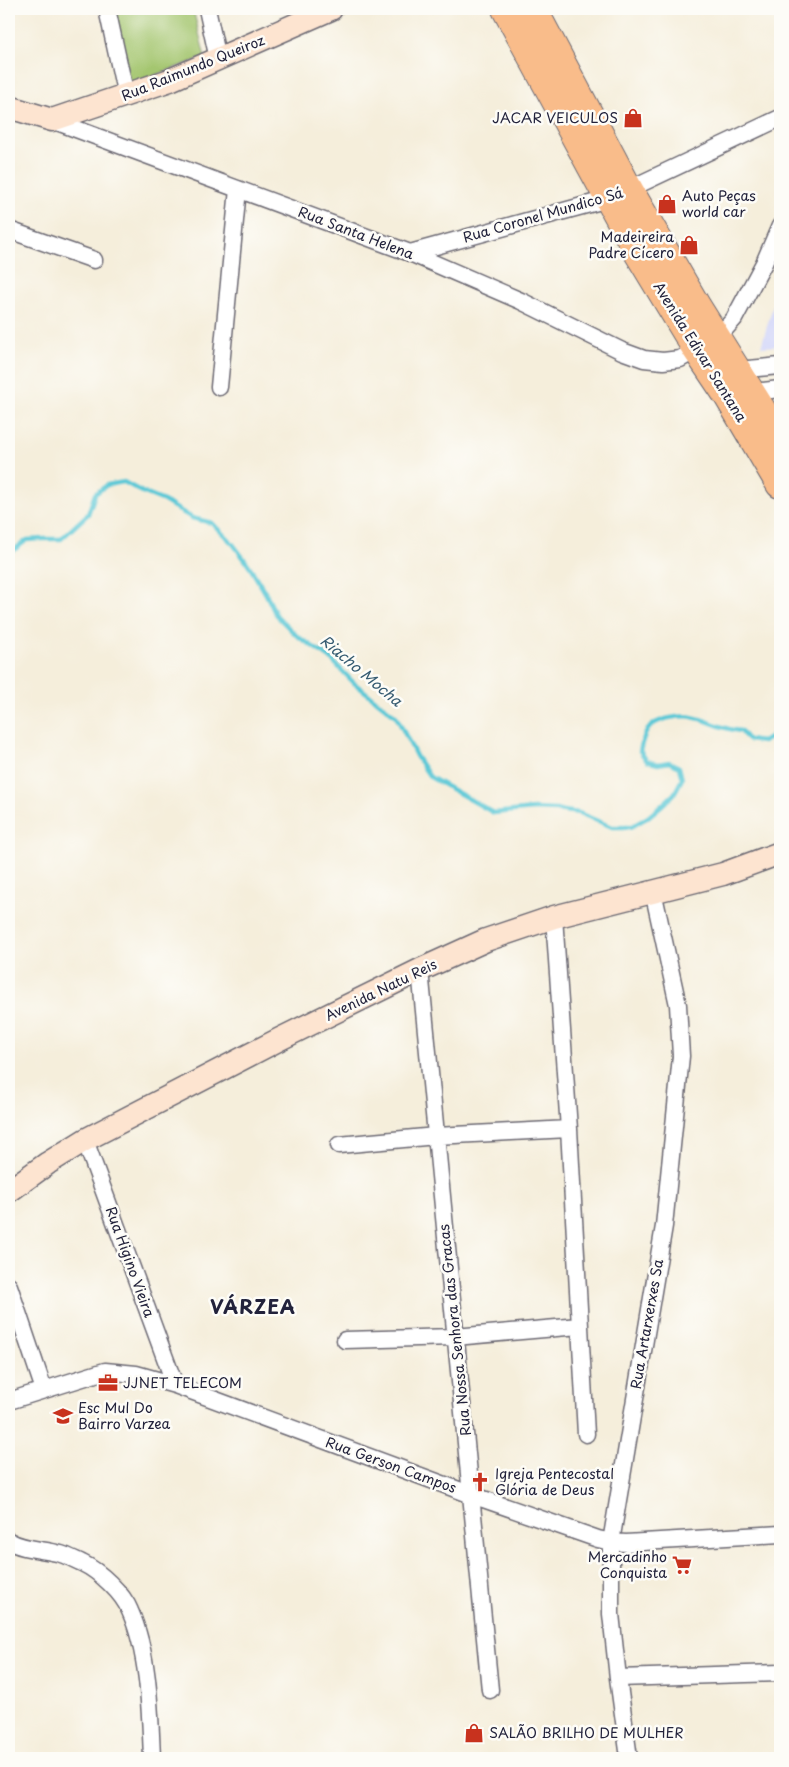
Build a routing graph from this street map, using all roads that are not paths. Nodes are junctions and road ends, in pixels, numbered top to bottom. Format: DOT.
graph roads {
  1 [pos="107,9"];
  2 [pos="207,9"];
  3 [pos="331,9"];
  4 [pos="506,9"];
  5 [pos="534,9"];
  6 [pos="218,59"];
  7 [pos="126,96"];
  8 [pos="9,107"];
  9 [pos="780,118"];
  10 [pos="52,120"];
  11 [pos="238,189"];
  12 [pos="618,194"];
  13 [pos="780,226"];
  14 [pos="9,230"];
  15 [pos="410,253"];
  16 [pos="94,260"];
  17 [pos="707,344"];
  18 [pos="778,370"];
  19 [pos="739,386"];
  20 [pos="219,387"];
  21 [pos="780,389"];
  22 [pos="780,439"];
  23 [pos="780,484"];
  24 [pos="780,853"];
  25 [pos="652,891"];
  26 [pos="554,917"];
  27 [pos="420,970"];
  28 [pos="569,1128"];
  29 [pos="436,1136"];
  30 [pos="85,1140"];
  31 [pos="339,1146"];
  32 [pos="9,1192"];
  33 [pos="9,1286"];
  34 [pos="579,1326"];
  35 [pos="455,1337"];
  36 [pos="346,1340"];
  37 [pos="175,1385"];
  38 [pos="44,1390"];
  39 [pos="9,1401"];
  40 [pos="586,1434"];
  41 [pos="472,1495"];
  42 [pos="780,1534"];
  43 [pos="9,1541"];
  44 [pos="611,1542"];
  45 [pos="780,1673"];
  46 [pos="618,1678"];
  47 [pos="490,1690"];
  48 [pos="152,1758"];
  49 [pos="629,1758"];
  1 -- 7 [label="street"];
  2 -- 6 [label="street"];
  3 -- 6 [label="street, Rua Raimundo Queiroz"];
  4 -- 12 [label="highway, Avenida Edivar Santana"];
  5 -- 12 [label="highway, Avenida Edivar Santana"];
  6 -- 7 [label="street, Rua Raimundo Queiroz"];
  7 -- 10 [label="street, Rua Raimundo Queiroz"];
  8 -- 10 [label="street, Rua Santa Helena"];
  9 -- 12 [label="street, Rua Coronel Mundico Sá"];
  10 -- 11 [label="street, Rua Santa Helena"];
  11 -- 15 [label="street, Rua Santa Helena"];
  11 -- 20 [label="street"];
  12 -- 15 [label="street, Rua Coronel Mundico Sá"];
  12 -- 17 [label="highway, Avenida Edivar Santana"];
  13 -- 17 [label="street"];
  14 -- 16 [label="street"];
  15 -- 17 [label="street, Rua Santa Helena"];
  17 -- 19 [label="highway, Avenida Edivar Santana"];
  18 -- 19 [label="street"];
  19 -- 21 [label="street"];
  19 -- 22 [label="highway, Avenida Edivar Santana"];
  19 -- 23 [label="highway, Avenida Edivar Santana"];
  24 -- 25 [label="street, Avenida Natu Reis"];
  25 -- 26 [label="street, Avenida Natu Reis"];
  25 -- 44 [label="street, Rua Artarxerxes Sa"];
  26 -- 27 [label="street, Avenida Natu Reis"];
  26 -- 28 [label="street"];
  27 -- 29 [label="street, Rua Nossa Senhora das Gracas"];
  27 -- 30 [label="street, Avenida Natu Reis"];
  28 -- 29 [label="street"];
  28 -- 34 [label="street"];
  29 -- 31 [label="street"];
  29 -- 35 [label="street, Rua Nossa Senhora das Gracas"];
  30 -- 32 [label="street, Avenida Natu Reis"];
  30 -- 37 [label="street, Rua Higino Vieira"];
  33 -- 38 [label="street"];
  34 -- 35 [label="street"];
  34 -- 40 [label="street"];
  35 -- 36 [label="street"];
  35 -- 41 [label="street, Rua Nossa Senhora das Gracas"];
  37 -- 38 [label="street, Rua Gerson Campos"];
  37 -- 41 [label="street, Rua Gerson Campos"];
  38 -- 39 [label="street, Rua Gerson Campos"];
  41 -- 44 [label="street, Rua Gerson Campos"];
  41 -- 47 [label="street, Rua Nossa Senhora das Gracas"];
  42 -- 44 [label="street, Rua Gerson Campos"];
  43 -- 48 [label="street"];
  44 -- 46 [label="street, Rua Artarxerxes Sa"];
  45 -- 46 [label="street"];
  46 -- 49 [label="street, Rua Artarxerxes Sa"];
}
